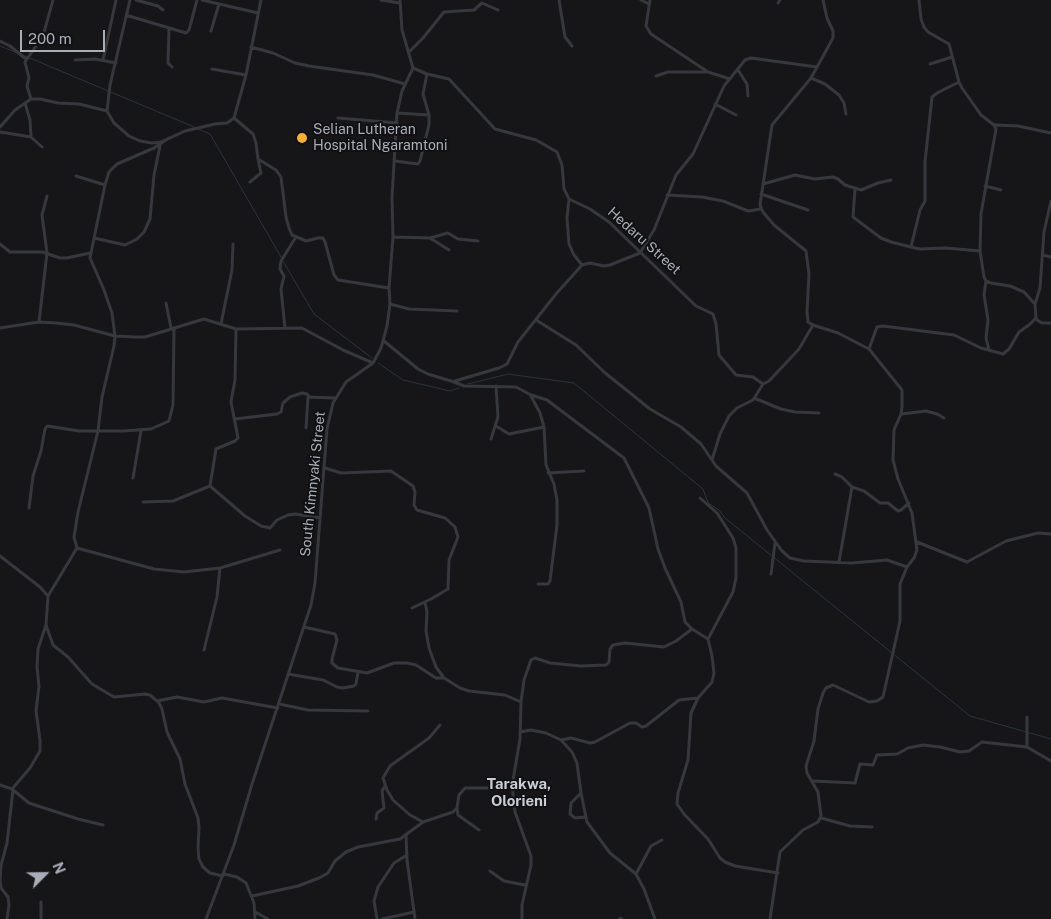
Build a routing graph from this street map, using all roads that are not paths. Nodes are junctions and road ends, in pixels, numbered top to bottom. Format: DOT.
graph roads {
  1 [pos="53,0"];
  2 [pos="116,0"];
  3 [pos="130,0"];
  4 [pos="136,0"];
  5 [pos="197,0"];
  6 [pos="202,0"];
  7 [pos="261,0"];
  8 [pos="381,0"];
  9 [pos="559,0"];
  10 [pos="641,0"];
  11 [pos="823,0"];
  12 [pos="919,0"];
  13 [pos="400,2"];
  14 [pos="650,2"];
  15 [pos="218,4"];
  16 [pos="163,10"];
  17 [pos="498,10"];
  18 [pos="258,13"];
  19 [pos="126,17"];
  20 [pos="169,29"];
  21 [pos="211,31"];
  22 [pos="0,41"];
  23 [pos="572,46"];
  24 [pos="251,47"];
  25 [pos="410,52"];
  26 [pos="952,57"];
  27 [pos="26,59"];
  28 [pos="75,60"];
  29 [pos="104,60"];
  30 [pos="116,64"];
  31 [pos="930,64"];
  32 [pos="172,66"];
  33 [pos="817,67"];
  34 [pos="413,68"];
  35 [pos="212,69"];
  36 [pos="738,70"];
  37 [pos="708,72"];
  38 [pos="427,74"];
  39 [pos="246,75"];
  40 [pos="656,76"];
  41 [pos="730,78"];
  42 [pos="811,78"];
  43 [pos="958,82"];
  44 [pos="405,84"];
  45 [pos="748,96"];
  46 [pos="31,99"];
  47 [pos="25,103"];
  48 [pos="715,104"];
  49 [pos="107,111"];
  50 [pos="397,113"];
  51 [pos="846,114"];
  52 [pos="429,115"];
  53 [pos="736,115"];
  54 [pos="234,118"];
  55 [pos="338,118"];
  56 [pos="397,122"];
  57 [pos="994,125"];
  58 [pos="0,127"];
  59 [pos="0,132"];
  60 [pos="1051,134"];
  61 [pos="32,137"];
  62 [pos="169,138"];
  63 [pos="160,145"];
  64 [pos="42,147"];
  65 [pos="258,159"];
  66 [pos="395,161"];
  67 [pos="76,176"];
  68 [pos="891,180"];
  69 [pos="250,182"];
  70 [pos="763,184"];
  71 [pos="105,185"];
  72 [pos="986,186"];
  73 [pos="855,189"];
  74 [pos="1001,190"];
  75 [pos="668,194"];
  76 [pos="761,194"];
  77 [pos="47,196"];
  78 [pos="569,199"];
  79 [pos="1051,201"];
  80 [pos="760,209"];
  81 [pos="808,210"];
  82 [pos="296,237"];
  83 [pos="393,237"];
  84 [pos="94,238"];
  85 [pos="430,238"];
  86 [pos="478,241"];
  87 [pos="0,244"];
  88 [pos="233,244"];
  89 [pos="911,247"];
  90 [pos="449,250"];
  91 [pos="980,250"];
  92 [pos="640,252"];
  93 [pos="47,253"];
  94 [pos="90,253"];
  95 [pos="1043,254"];
  96 [pos="1051,257"];
  97 [pos="582,265"];
  98 [pos="986,281"];
  99 [pos="389,288"];
  100 [pos="166,303"];
  101 [pos="390,304"];
  102 [pos="1035,304"];
  103 [pos="457,311"];
  104 [pos="1036,318"];
  105 [pos="536,320"];
  106 [pos="39,322"];
  107 [pos="1051,323"];
  108 [pos="221,324"];
  109 [pos="812,325"];
  110 [pos="0,328"];
  111 [pos="172,328"];
  112 [pos="285,328"];
  113 [pos="236,329"];
  114 [pos="115,336"];
  115 [pos="384,341"];
  116 [pos="869,349"];
  117 [pos="989,350"];
  118 [pos="373,363"];
  119 [pos="454,382"];
  120 [pos="763,384"];
  121 [pos="496,386"];
  122 [pos="531,396"];
  123 [pos="310,397"];
  124 [pos="335,398"];
  125 [pos="754,398"];
  126 [pos="819,413"];
  127 [pos="901,414"];
  128 [pos="944,418"];
  129 [pos="234,419"];
  130 [pos="496,426"];
  131 [pos="306,428"];
  132 [pos="544,428"];
  133 [pos="141,430"];
  134 [pos="98,431"];
  135 [pos="491,439"];
  136 [pos="712,460"];
  137 [pos="325,468"];
  138 [pos="584,471"];
  139 [pos="548,473"];
  140 [pos="835,474"];
  141 [pos="133,478"];
  142 [pos="210,486"];
  143 [pos="852,488"];
  144 [pos="700,498"];
  145 [pos="143,502"];
  146 [pos="909,503"];
  147 [pos="29,508"];
  148 [pos="320,518"];
  149 [pos="1051,534"];
  150 [pos="917,542"];
  151 [pos="775,543"];
  152 [pos="77,548"];
  153 [pos="280,550"];
  154 [pos="0,556"];
  155 [pos="839,562"];
  156 [pos="907,567"];
  157 [pos="220,568"];
  158 [pos="771,574"];
  159 [pos="538,584"];
  160 [pos="48,596"];
  161 [pos="425,602"];
  162 [pos="412,608"];
  163 [pos="46,625"];
  164 [pos="304,627"];
  165 [pos="692,629"];
  166 [pos="708,639"];
  167 [pos="204,650"];
  168 [pos="358,672"];
  169 [pos="288,674"];
  170 [pos="444,678"];
  171 [pos="698,698"];
  172 [pos="157,701"];
  173 [pos="521,702"];
  174 [pos="278,706"];
  175 [pos="368,711"];
  176 [pos="1027,717"];
  177 [pos="440,725"];
  178 [pos="520,732"];
  179 [pos="560,740"];
  180 [pos="1027,747"];
  181 [pos="1051,761"];
  182 [pos="813,781"];
  183 [pos="0,785"];
  184 [pos="385,786"];
  185 [pos="512,786"];
  186 [pos="12,789"];
  187 [pos="581,793"];
  188 [pos="456,808"];
  189 [pos="586,817"];
  190 [pos="820,818"];
  191 [pos="376,820"];
  192 [pos="423,822"];
  193 [pos="103,825"];
  194 [pos="872,827"];
  195 [pos="479,830"];
  196 [pos="406,835"];
  197 [pos="662,840"];
  198 [pos="407,855"];
  199 [pos="490,871"];
  200 [pos="778,873"];
  201 [pos="636,874"];
  202 [pos="223,875"];
  203 [pos="525,886"];
  204 [pos="252,896"];
  205 [pos="41,902"];
  206 [pos="255,912"];
  207 [pos="414,912"];
  208 [pos="7,919"];
  209 [pos="41,919"];
  210 [pos="206,919"];
  211 [pos="255,919"];
  212 [pos="268,919"];
  213 [pos="377,919"];
  214 [pos="382,919"];
  215 [pos="415,919"];
  216 [pos="522,919"];
  217 [pos="655,919"];
  218 [pos="770,919"];
  1 -- 27 [label="street"];
  2 -- 29 [label="street"];
  3 -- 19 [label="street"];
  4 -- 16 [label="street"];
  5 -- 20 [label="street"];
  6 -- 15 [label="street"];
  7 -- 18 [label="street"];
  8 -- 13 [label="street"];
  9 -- 23 [label="street"];
  10 -- 14 [label="street"];
  11 -- 33 [label="street"];
  12 -- 26 [label="street"];
  13 -- 25 [label="street"];
  14 -- 37 [label="street"];
  15 -- 18 [label="street"];
  15 -- 21 [label="street"];
  17 -- 25 [label="street"];
  18 -- 24 [label="street"];
  19 -- 20 [label="street"];
  19 -- 30 [label="street"];
  20 -- 32 [label="street"];
  22 -- 27 [label="street"];
  24 -- 39 [label="street"];
  24 -- 44 [label="street"];
  25 -- 34 [label="street"];
  26 -- 31 [label="street"];
  26 -- 43 [label="street"];
  27 -- 46 [label="street"];
  28 -- 29 [label="street"];
  29 -- 30 [label="street"];
  30 -- 49 [label="street"];
  33 -- 36 [label="street"];
  33 -- 42 [label="street"];
  34 -- 38 [label="street"];
  34 -- 44 [label="street, South Kimnyaki Street"];
  35 -- 39 [label="street"];
  36 -- 41 [label="street"];
  36 -- 45 [label="street"];
  37 -- 40 [label="street"];
  37 -- 41 [label="street"];
  38 -- 52 [label="street"];
  38 -- 78 [label="street"];
  39 -- 54 [label="street"];
  41 -- 48 [label="street"];
  42 -- 51 [label="street"];
  42 -- 70 [label="street"];
  43 -- 57 [label="street"];
  43 -- 89 [label="street"];
  44 -- 50 [label="street, South Kimnyaki Street"];
  46 -- 47 [label="street"];
  46 -- 49 [label="street"];
  47 -- 58 [label="street"];
  47 -- 61 [label="street"];
  48 -- 53 [label="street"];
  48 -- 75 [label="street"];
  49 -- 62 [label="street"];
  50 -- 52 [label="street"];
  50 -- 56 [label="street, South Kimnyaki Street"];
  52 -- 66 [label="street"];
  54 -- 62 [label="street"];
  54 -- 65 [label="street"];
  55 -- 56 [label="street"];
  56 -- 66 [label="street, South Kimnyaki Street"];
  57 -- 60 [label="street"];
  57 -- 72 [label="street"];
  59 -- 61 [label="street"];
  61 -- 64 [label="street"];
  62 -- 63 [label="street"];
  63 -- 71 [label="street"];
  63 -- 84 [label="street"];
  65 -- 69 [label="street"];
  65 -- 82 [label="street"];
  66 -- 83 [label="street, South Kimnyaki Street"];
  67 -- 71 [label="street"];
  68 -- 73 [label="street"];
  70 -- 73 [label="street"];
  70 -- 76 [label="street"];
  71 -- 84 [label="street"];
  72 -- 74 [label="street"];
  72 -- 91 [label="street"];
  73 -- 89 [label="street"];
  75 -- 80 [label="street"];
  75 -- 92 [label="street"];
  76 -- 80 [label="street"];
  76 -- 81 [label="street"];
  77 -- 93 [label="street"];
  78 -- 92 [label="street, Hedaru Street"];
  78 -- 97 [label="street"];
  79 -- 95 [label="street"];
  80 -- 109 [label="street"];
  82 -- 99 [label="street"];
  82 -- 112 [label="street"];
  83 -- 85 [label="street"];
  83 -- 99 [label="street, South Kimnyaki Street"];
  84 -- 94 [label="street"];
  85 -- 86 [label="street"];
  85 -- 90 [label="street"];
  87 -- 93 [label="street"];
  88 -- 108 [label="street"];
  89 -- 91 [label="street"];
  91 -- 98 [label="street"];
  92 -- 97 [label="street"];
  92 -- 120 [label="street, Hedaru Street"];
  93 -- 94 [label="street"];
  93 -- 106 [label="street"];
  94 -- 114 [label="street"];
  95 -- 96 [label="street"];
  95 -- 102 [label="street"];
  97 -- 105 [label="street"];
  98 -- 102 [label="street"];
  98 -- 117 [label="street"];
  99 -- 101 [label="street, South Kimnyaki Street"];
  100 -- 111 [label="street"];
  101 -- 103 [label="street"];
  101 -- 115 [label="street, South Kimnyaki Street"];
  102 -- 104 [label="street"];
  104 -- 107 [label="street"];
  104 -- 117 [label="street"];
  105 -- 119 [label="street"];
  105 -- 136 [label="street"];
  106 -- 110 [label="street"];
  106 -- 114 [label="street"];
  108 -- 111 [label="street"];
  108 -- 113 [label="street"];
  109 -- 116 [label="street"];
  109 -- 120 [label="street"];
  111 -- 114 [label="street"];
  111 -- 133 [label="street"];
  112 -- 113 [label="street"];
  112 -- 118 [label="street"];
  113 -- 129 [label="street"];
  114 -- 134 [label="street"];
  115 -- 118 [label="street, South Kimnyaki Street"];
  115 -- 119 [label="street"];
  116 -- 117 [label="street"];
  116 -- 127 [label="street"];
  118 -- 124 [label="street, South Kimnyaki Street"];
  119 -- 121 [label="street"];
  120 -- 125 [label="street"];
  121 -- 122 [label="street"];
  121 -- 130 [label="street"];
  122 -- 132 [label="street"];
  122 -- 165 [label="street"];
  123 -- 124 [label="street"];
  123 -- 129 [label="street"];
  123 -- 131 [label="street"];
  124 -- 137 [label="street, South Kimnyaki Street"];
  125 -- 126 [label="street"];
  125 -- 136 [label="street"];
  127 -- 128 [label="street"];
  127 -- 146 [label="street"];
  129 -- 142 [label="street"];
  130 -- 132 [label="street"];
  130 -- 135 [label="street"];
  132 -- 139 [label="street"];
  133 -- 134 [label="street"];
  133 -- 141 [label="street"];
  134 -- 147 [label="street"];
  134 -- 152 [label="street"];
  136 -- 151 [label="street"];
  137 -- 148 [label="street, South Kimnyaki Street"];
  137 -- 161 [label="street"];
  138 -- 139 [label="street"];
  139 -- 159 [label="street"];
  140 -- 143 [label="street"];
  142 -- 145 [label="street"];
  142 -- 148 [label="street"];
  143 -- 146 [label="street"];
  143 -- 155 [label="street"];
  144 -- 166 [label="street"];
  146 -- 150 [label="street"];
  148 -- 164 [label="street, South Kimnyaki Street"];
  149 -- 150 [label="street"];
  150 -- 156 [label="street"];
  151 -- 155 [label="street"];
  151 -- 158 [label="street"];
  152 -- 157 [label="street"];
  152 -- 160 [label="street"];
  153 -- 157 [label="street"];
  154 -- 160 [label="street"];
  155 -- 156 [label="street"];
  156 -- 182 [label="street"];
  157 -- 167 [label="street"];
  160 -- 163 [label="street"];
  161 -- 162 [label="street"];
  161 -- 170 [label="street"];
  163 -- 172 [label="street"];
  163 -- 186 [label="street"];
  164 -- 168 [label="street"];
  164 -- 169 [label="street, South Kimnyaki Street"];
  165 -- 166 [label="street"];
  165 -- 173 [label="street"];
  166 -- 171 [label="street"];
  168 -- 169 [label="street"];
  168 -- 170 [label="street"];
  169 -- 174 [label="street, South Kimnyaki Street"];
  170 -- 173 [label="street"];
  171 -- 179 [label="street"];
  171 -- 200 [label="street"];
  172 -- 174 [label="street"];
  172 -- 202 [label="street"];
  173 -- 178 [label="street"];
  174 -- 175 [label="street"];
  174 -- 202 [label="street, South Kimnyaki Street"];
  176 -- 180 [label="street"];
  177 -- 184 [label="street"];
  178 -- 179 [label="street"];
  178 -- 185 [label="street"];
  179 -- 187 [label="street"];
  180 -- 181 [label="street"];
  180 -- 182 [label="street"];
  182 -- 190 [label="street"];
  183 -- 186 [label="street"];
  184 -- 191 [label="street"];
  184 -- 192 [label="street"];
  185 -- 188 [label="street"];
  185 -- 203 [label="street"];
  186 -- 193 [label="street"];
  186 -- 208 [label="street"];
  187 -- 189 [label="street"];
  187 -- 189 [label="street"];
  188 -- 192 [label="street"];
  188 -- 195 [label="street"];
  189 -- 201 [label="street"];
  190 -- 194 [label="street"];
  190 -- 200 [label="street"];
  192 -- 196 [label="street"];
  196 -- 198 [label="street"];
  196 -- 204 [label="street"];
  197 -- 201 [label="street"];
  198 -- 207 [label="street"];
  198 -- 213 [label="street"];
  199 -- 203 [label="street"];
  200 -- 218 [label="street"];
  201 -- 217 [label="street"];
  202 -- 204 [label="street"];
  202 -- 210 [label="street, South Kimnyaki Street"];
  203 -- 216 [label="street"];
  204 -- 206 [label="street"];
  205 -- 209 [label="street"];
  206 -- 211 [label="street"];
  206 -- 212 [label="street"];
  207 -- 214 [label="street"];
  207 -- 215 [label="street"];
}
